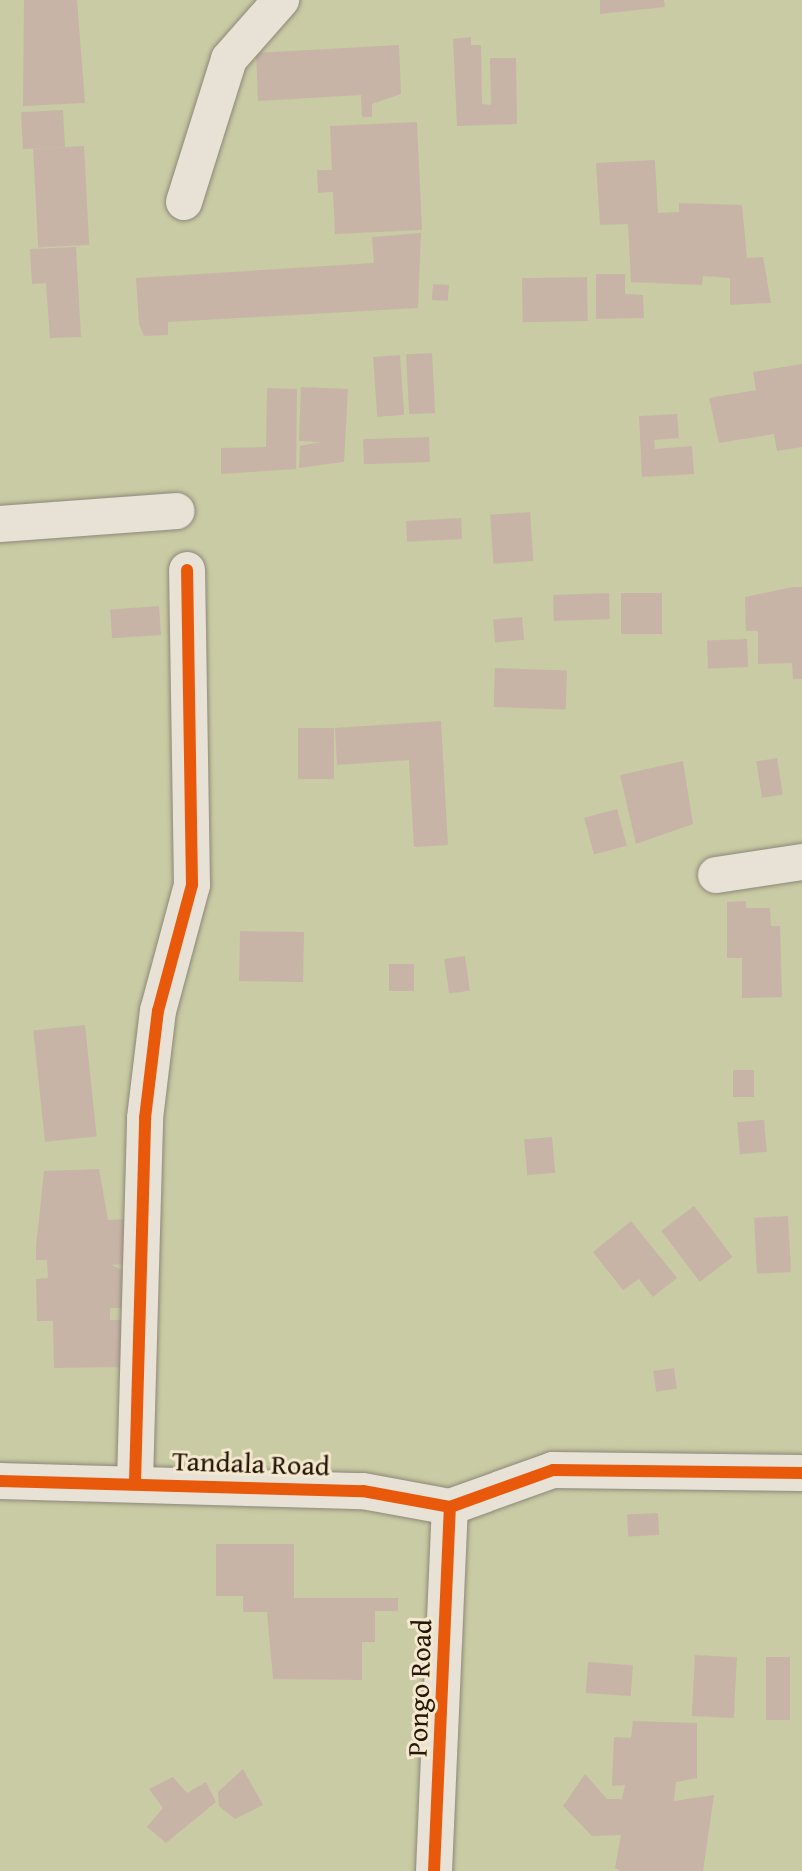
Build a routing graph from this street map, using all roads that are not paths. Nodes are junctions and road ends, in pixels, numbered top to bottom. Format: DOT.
graph roads {
  1 [pos="281,0"];
  2 [pos="184,202"];
  3 [pos="177,511"];
  4 [pos="0,524"];
  5 [pos="187,570"];
  6 [pos="802,862"];
  7 [pos="716,875"];
  8 [pos="802,1473"];
  9 [pos="0,1481"];
  10 [pos="135,1482"];
  11 [pos="450,1507"];
  12 [pos="434,1871"];
  1 -- 2 [label="street"];
  3 -- 4 [label="street"];
  5 -- 10 [label="street"];
  6 -- 7 [label="street"];
  8 -- 11 [label="street"];
  9 -- 10 [label="street, Tandala Road"];
  10 -- 11 [label="street, Tandala Road"];
  11 -- 12 [label="street, Pongo Road"];
}
